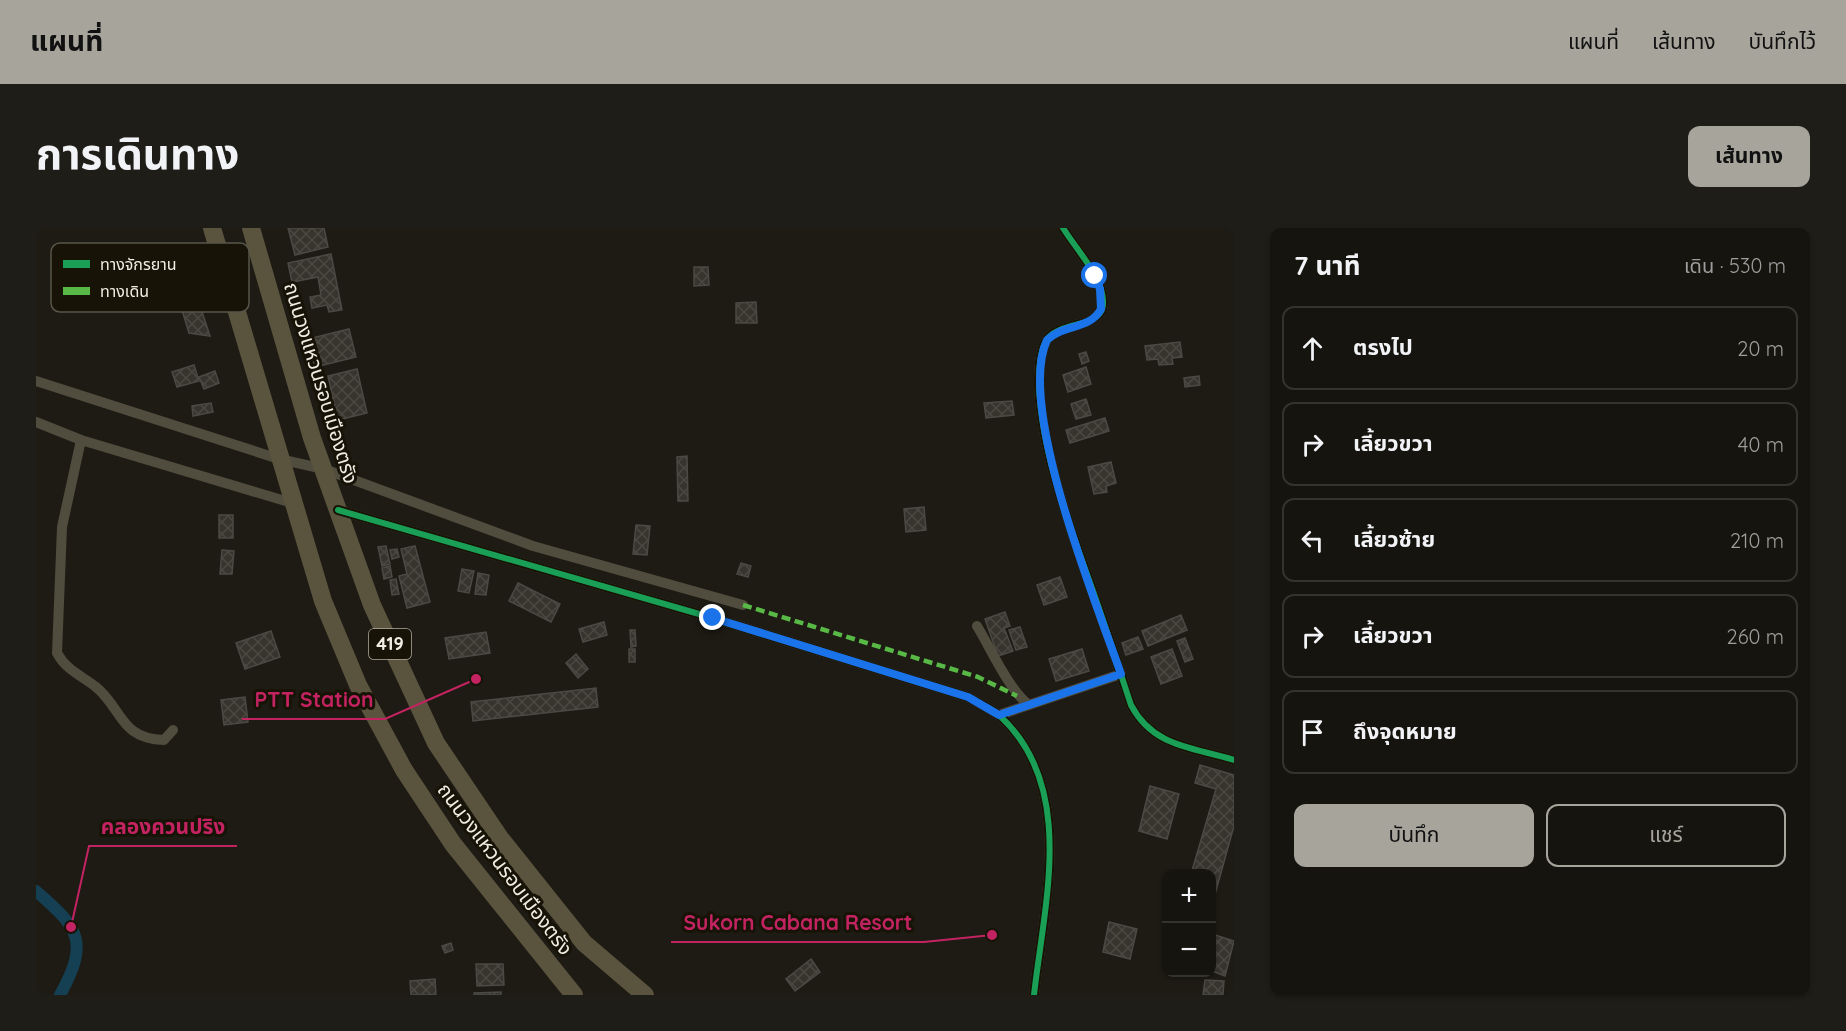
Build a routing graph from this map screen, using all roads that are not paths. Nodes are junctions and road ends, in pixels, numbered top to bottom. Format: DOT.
graph roads {
  1 [pos="212,228"];
  2 [pos="251,228"];
  3 [pos="1063,228"];
  4 [pos="216,243"];
  5 [pos="236,312"];
  6 [pos="36,381"];
  7 [pos="36,422"];
  8 [pos="81,440"];
  9 [pos="279,459"];
  10 [pos="324,469"];
  11 [pos="292,502"];
  12 [pos="338,510"];
  13 [pos="743,605"];
  14 [pos="976,626"];
  15 [pos="1121,674"];
  16 [pos="1029,705"];
  17 [pos="999,715"];
  18 [pos="174,730"];
  19 [pos="1234,760"];
  20 [pos="574,995"];
  21 [pos="645,995"];
  22 [pos="1034,995"];
  1 -- 4 [label="highway, ถนนวงแหวนรอบเมืองตรัง / 419"];
  2 -- 10 [label="highway, ถนนวงแหวนรอบเมืองตรัง / 419"];
  3 -- 15 [label="street"];
  5 -- 9 [label="highway, ถนนวงแหวนรอบเมืองตรัง / 419"];
  6 -- 9 [label="street"];
  7 -- 8 [label="street"];
  8 -- 11 [label="street"];
  8 -- 18 [label="street"];
  9 -- 10 [label="street"];
  9 -- 11 [label="highway, ถนนวงแหวนรอบเมืองตรัง / 419"];
  10 -- 12 [label="highway, ถนนวงแหวนรอบเมืองตรัง / 419"];
  10 -- 13 [label="street"];
  11 -- 20 [label="highway, ถนนวงแหวนรอบเมืองตรัง / 419"];
  12 -- 17 [label="street"];
  12 -- 21 [label="highway, ถนนวงแหวนรอบเมืองตรัง / 419"];
  14 -- 16 [label="street"];
  15 -- 16 [label="street"];
  15 -- 19 [label="street"];
  16 -- 17 [label="street"];
  17 -- 22 [label="street"];
}
